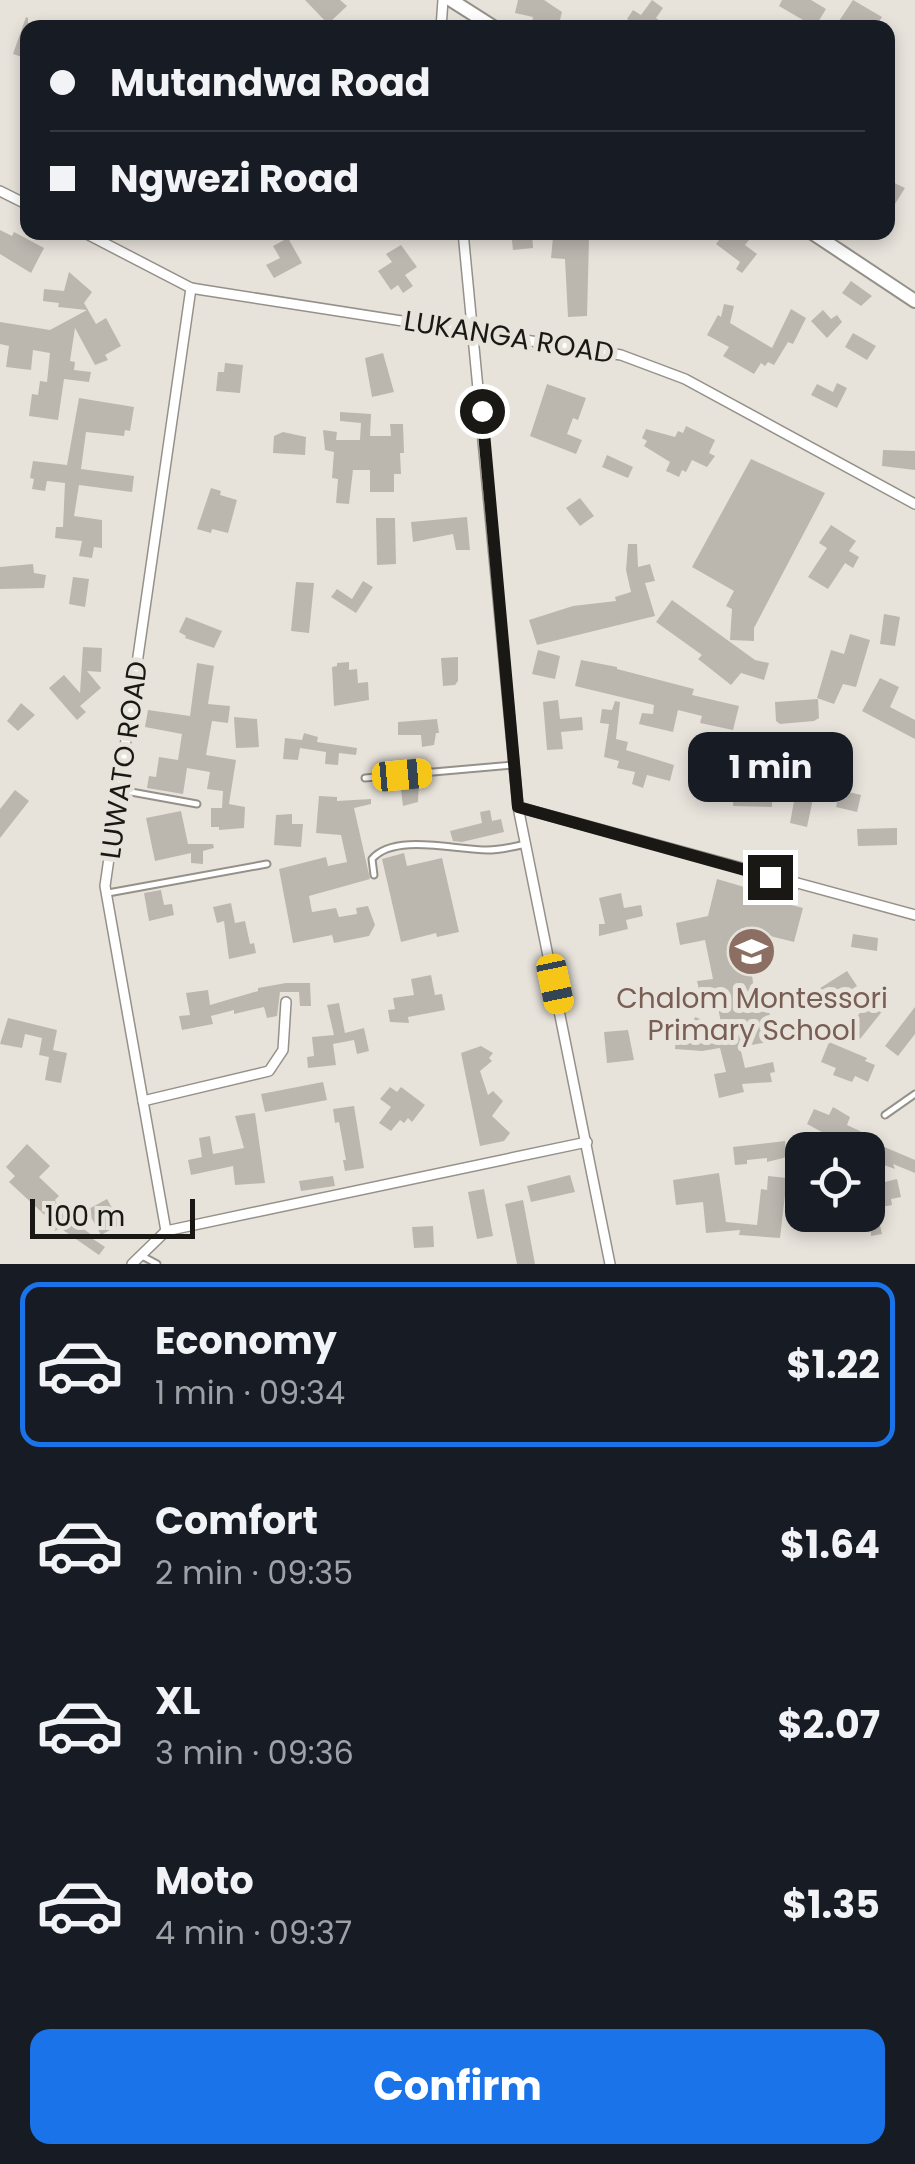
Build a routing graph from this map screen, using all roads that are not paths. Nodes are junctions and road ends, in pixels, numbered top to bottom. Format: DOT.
graph roads {
  1 [pos="451,0"];
  2 [pos="482,20"];
  3 [pos="98,240"];
  4 [pos="463,240"];
  5 [pos="823,240"];
  6 [pos="191,288"];
  7 [pos="915,301"];
  8 [pos="474,330"];
  9 [pos="915,504"];
  10 [pos="513,764"];
  11 [pos="365,778"];
  12 [pos="120,790"];
  13 [pos="197,804"];
  14 [pos="518,807"];
  15 [pos="526,844"];
  16 [pos="267,864"];
  17 [pos="374,875"];
  18 [pos="106,894"];
  19 [pos="915,915"];
  20 [pos="286,1002"];
  21 [pos="915,1094"];
  22 [pos="143,1100"];
  23 [pos="885,1115"];
  24 [pos="587,1142"];
  25 [pos="166,1231"];
  26 [pos="140,1256"];
  27 [pos="132,1264"];
  28 [pos="157,1264"];
  29 [pos="610,1264"];
  1 -- 2 [label="street"];
  3 -- 6 [label="street, LUKANGA ROAD"];
  4 -- 8 [label="street"];
  5 -- 7 [label="street"];
  6 -- 8 [label="street, LUKANGA ROAD"];
  6 -- 12 [label="street, LUWATO ROAD"];
  8 -- 9 [label="street, LUKANGA ROAD"];
  8 -- 10 [label="street"];
  10 -- 11 [label="lane"];
  10 -- 14 [label="street"];
  12 -- 13 [label="lane"];
  12 -- 18 [label="street, LUWATO ROAD"];
  14 -- 15 [label="street"];
  14 -- 19 [label="street"];
  15 -- 17 [label="lane"];
  15 -- 24 [label="street"];
  16 -- 18 [label="lane"];
  18 -- 22 [label="street, LUWATO ROAD"];
  20 -- 22 [label="street"];
  21 -- 23 [label="lane"];
  22 -- 25 [label="street, LUWATO ROAD"];
  24 -- 25 [label="street"];
  24 -- 29 [label="street"];
  25 -- 26 [label="street"];
  26 -- 27 [label="street"];
  26 -- 28 [label="lane"];
}
